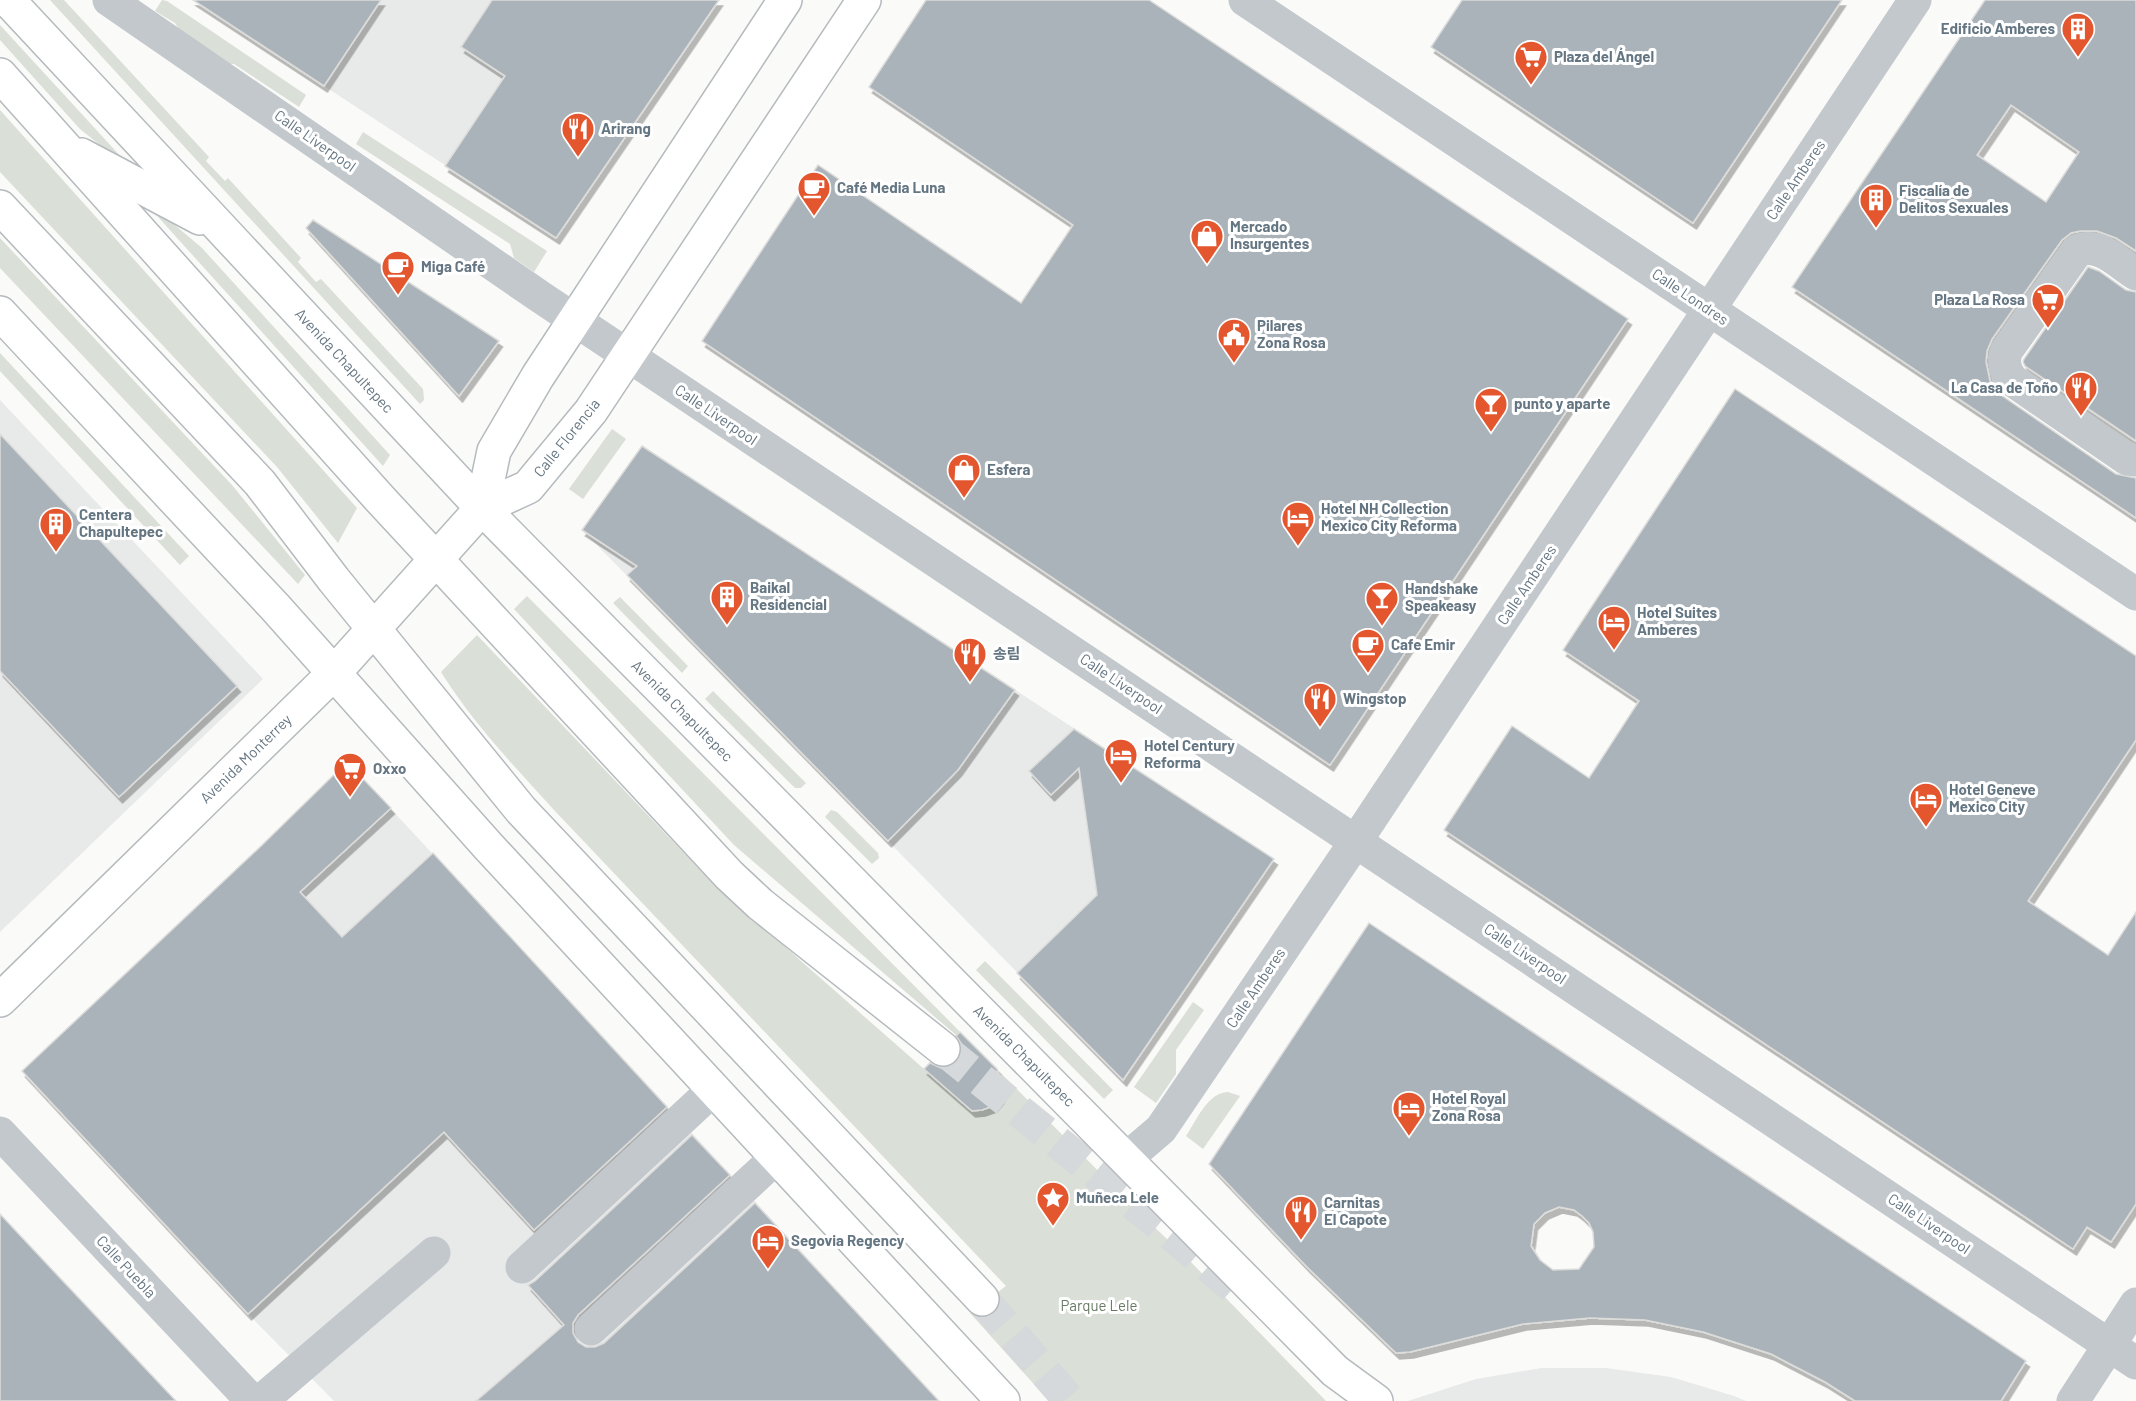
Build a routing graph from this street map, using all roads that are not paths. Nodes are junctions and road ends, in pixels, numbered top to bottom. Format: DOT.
graph roads {
  1 [pos="8,0"];
  2 [pos="109,0"];
  3 [pos="785,0"];
  4 [pos="864,0"];
  5 [pos="1245,0"];
  6 [pos="1915,0"];
  7 [pos="0,75"];
  8 [pos="60,144"];
  9 [pos="0,207"];
  10 [pos="223,230"];
  11 [pos="2136,274"];
  12 [pos="1710,310"];
  13 [pos="0,313"];
  14 [pos="575,320"];
  15 [pos="628,355"];
  16 [pos="2136,460"];
  17 [pos="482,508"];
  18 [pos="436,559"];
  19 [pos="2136,594"];
  20 [pos="374,628"];
  21 [pos="334,673"];
  22 [pos="1356,841"];
  23 [pos="0,1000"];
  24 [pos="943,1049"];
  25 [pos="714,1089"];
  26 [pos="0,1133"];
  27 [pos="777,1157"];
  28 [pos="1126,1159"];
  29 [pos="434,1253"];
  30 [pos="522,1267"];
  31 [pos="982,1299"];
  32 [pos="2136,1304"];
  33 [pos="591,1329"];
  34 [pos="2109,1345"];
  35 [pos="2136,1363"];
  36 [pos="252,1401"];
  37 [pos="261,1401"];
  38 [pos="1003,1401"];
  39 [pos="1376,1401"];
  40 [pos="2073,1401"];
  1 -- 10 [label="main road, Avenida Chapultepec"];
  2 -- 14 [label="street, Calle Liverpool"];
  3 -- 14 [label="main road"];
  4 -- 15 [label="main road, Calle Florencia"];
  5 -- 12 [label="street, Calle Londres"];
  6 -- 12 [label="street, Calle Amberes"];
  7 -- 8 [label="main road"];
  8 -- 10 [label="main road"];
  8 -- 18 [label="main road"];
  9 -- 20 [label="main road"];
  10 -- 17 [label="main road, Avenida Chapultepec"];
  11 -- 16 [label="street"];
  12 -- 19 [label="street, Calle Londres"];
  12 -- 22 [label="street, Calle Amberes"];
  13 -- 21 [label="main road"];
  14 -- 15 [label="street, Calle Liverpool"];
  14 -- 17 [label="main road"];
  15 -- 17 [label="main road, Calle Florencia"];
  15 -- 22 [label="street, Calle Liverpool"];
  17 -- 18 [label="main road, Avenida Monterrey"];
  17 -- 28 [label="main road, Avenida Chapultepec"];
  18 -- 20 [label="main road, Avenida Monterrey"];
  18 -- 24 [label="main road"];
  20 -- 21 [label="main road, Avenida Monterrey"];
  20 -- 31 [label="main road"];
  21 -- 23 [label="main road, Avenida Monterrey"];
  21 -- 25 [label="main road"];
  22 -- 28 [label="street, Calle Amberes"];
  22 -- 34 [label="street, Calle Liverpool"];
  25 -- 27 [label="main road"];
  25 -- 30 [label="street"];
  26 -- 36 [label="street, Calle Puebla"];
  27 -- 33 [label="street"];
  27 -- 38 [label="main road"];
  28 -- 39 [label="main road, Avenida Chapultepec"];
  29 -- 37 [label="street"];
  32 -- 34 [label="street"];
  34 -- 35 [label="street, Calle Liverpool"];
  34 -- 40 [label="street"];
}
